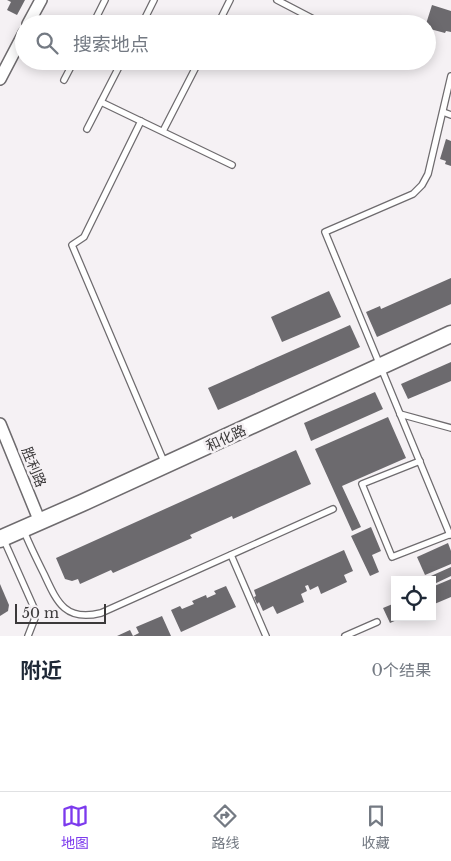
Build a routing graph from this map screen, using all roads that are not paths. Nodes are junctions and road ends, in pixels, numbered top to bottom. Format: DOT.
graph roads {
  1 [pos="41,0"];
  2 [pos="104,0"];
  3 [pos="154,0"];
  4 [pos="230,0"];
  5 [pos="277,0"];
  6 [pos="33,15"];
  7 [pos="96,15"];
  8 [pos="146,15"];
  9 [pos="222,15"];
  10 [pos="306,15"];
  11 [pos="15,50"];
  12 [pos="69,70"];
  13 [pos="117,70"];
  14 [pos="194,70"];
  15 [pos="451,76"];
  16 [pos="0,79"];
  17 [pos="64,80"];
  18 [pos="101,102"];
  19 [pos="443,112"];
  20 [pos="451,115"];
  21 [pos="141,121"];
  22 [pos="87,129"];
  23 [pos="163,132"];
  24 [pos="232,165"];
  25 [pos="451,334"];
  26 [pos="381,367"];
  27 [pos="400,414"];
  28 [pos="0,424"];
  29 [pos="451,428"];
  30 [pos="420,461"];
  31 [pos="165,466"];
  32 [pos="333,509"];
  33 [pos="40,522"];
  34 [pos="23,529"];
  35 [pos="450,535"];
  36 [pos="2,539"];
  37 [pos="231,555"];
  38 [pos="377,622"];
  39 [pos="28,636"];
  40 [pos="266,636"];
  41 [pos="346,636"];
  1 -- 6 [label="street"];
  2 -- 7 [label="lane"];
  3 -- 8 [label="lane"];
  4 -- 9 [label="lane"];
  5 -- 10 [label="lane"];
  11 -- 16 [label="street"];
  12 -- 17 [label="lane"];
  13 -- 18 [label="lane"];
  14 -- 23 [label="lane"];
  15 -- 19 [label="lane"];
  18 -- 21 [label="lane"];
  18 -- 22 [label="lane"];
  19 -- 20 [label="lane"];
  19 -- 26 [label="lane"];
  21 -- 23 [label="lane"];
  21 -- 31 [label="lane"];
  23 -- 24 [label="lane"];
  25 -- 26 [label="street, 和化路"];
  26 -- 27 [label="lane"];
  26 -- 31 [label="street, 和化路"];
  27 -- 29 [label="lane"];
  27 -- 30 [label="lane"];
  28 -- 33 [label="street, 胜利路"];
  30 -- 35 [label="lane"];
  30 -- 35 [label="lane"];
  31 -- 33 [label="street, 和化路"];
  32 -- 37 [label="lane"];
  33 -- 34 [label="street, 和化路"];
  34 -- 36 [label="street, 和化路"];
  34 -- 37 [label="lane"];
  36 -- 39 [label="lane"];
  37 -- 40 [label="lane"];
  38 -- 41 [label="lane"];
}
